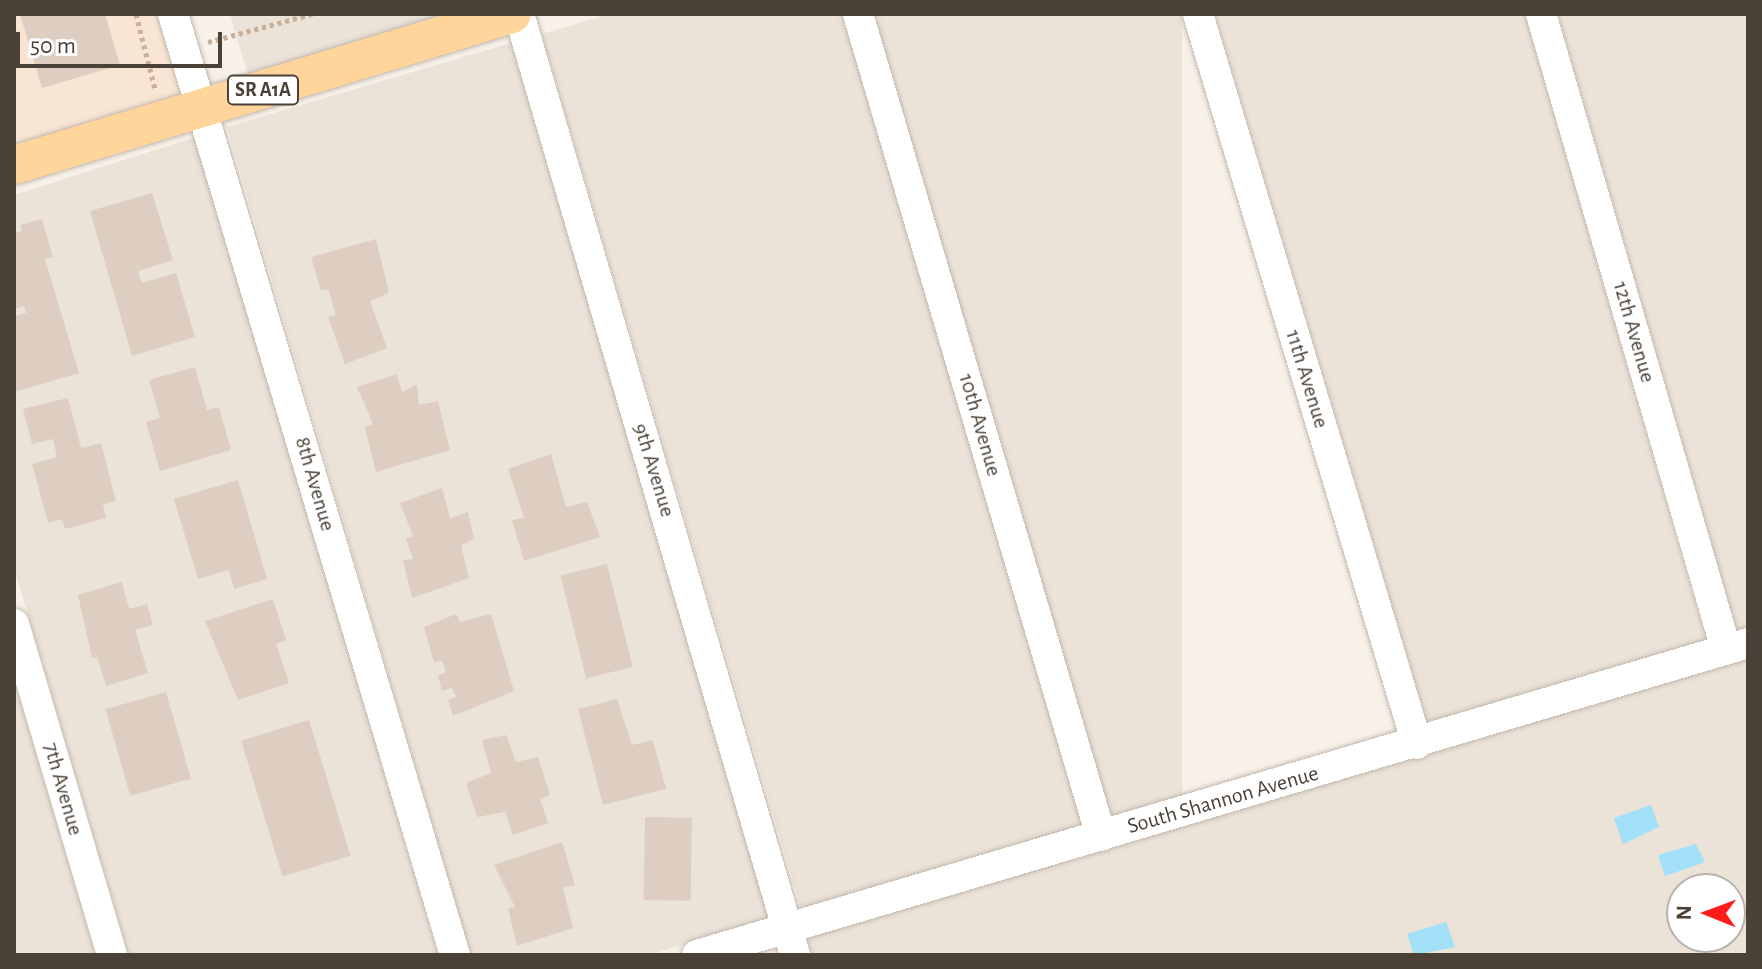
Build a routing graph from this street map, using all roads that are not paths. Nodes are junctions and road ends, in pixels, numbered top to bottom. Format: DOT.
graph roads {
  1 [pos="173,14"];
  2 [pos="512,14"];
  3 [pos="519,14"];
  4 [pos="858,14"];
  5 [pos="1198,14"];
  6 [pos="1541,14"];
  7 [pos="202,108"];
  8 [pos="14,165"];
  9 [pos="14,624"];
  10 [pos="1737,646"];
  11 [pos="1417,744"];
  12 [pos="1101,836"];
  13 [pos="792,941"];
  14 [pos="112,955"];
  15 [pos="455,955"];
  16 [pos="697,955"];
  1 -- 7 [label="street, 8th Avenue"];
  2 -- 7 [label="main road, SR A1A"];
  3 -- 13 [label="street, 9th Avenue"];
  4 -- 12 [label="street, 10th Avenue"];
  5 -- 11 [label="street, 11th Avenue"];
  6 -- 10 [label="street, 12th Avenue"];
  7 -- 8 [label="main road, SR A1A"];
  7 -- 15 [label="street, 8th Avenue"];
  9 -- 14 [label="street, 7th Avenue"];
  10 -- 11 [label="street, South Shannon Avenue"];
  11 -- 12 [label="street, South Shannon Avenue"];
  12 -- 13 [label="street, South Shannon Avenue"];
  13 -- 16 [label="street, South Shannon Avenue"];
}
